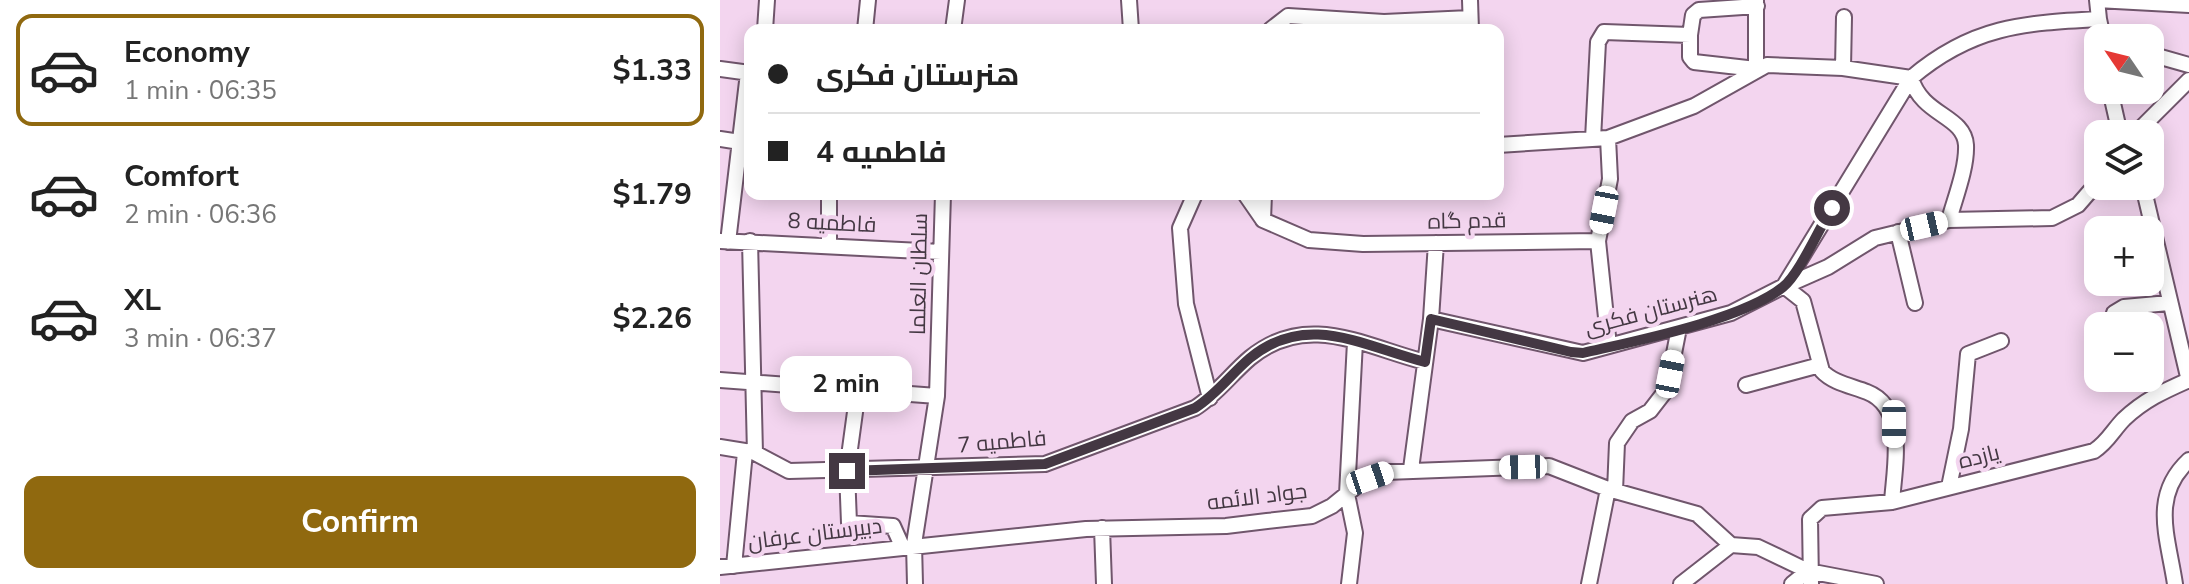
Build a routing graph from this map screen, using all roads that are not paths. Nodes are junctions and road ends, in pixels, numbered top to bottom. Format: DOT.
graph roads {
  1 [pos="767,0"];
  2 [pos="868,0"];
  3 [pos="957,0"];
  4 [pos="1129,0"];
  5 [pos="1294,0"];
  6 [pos="1470,0"];
  7 [pos="2097,0"];
  8 [pos="1756,3"];
  9 [pos="2189,5"];
  10 [pos="1844,17"];
  11 [pos="2099,19"];
  12 [pos="1287,23"];
  13 [pos="765,24"];
  14 [pos="866,24"];
  15 [pos="954,24"];
  16 [pos="1131,24"];
  17 [pos="1470,24"];
  18 [pos="2100,24"];
  19 [pos="1690,35"];
  20 [pos="2164,58"];
  21 [pos="2189,65"];
  22 [pos="1843,68"];
  23 [pos="720,69"];
  24 [pos="1756,69"];
  25 [pos="744,72"];
  26 [pos="1911,78"];
  27 [pos="2189,80"];
  28 [pos="744,111"];
  29 [pos="2149,120"];
  30 [pos="1601,138"];
  31 [pos="720,139"];
  32 [pos="740,142"];
  33 [pos="1504,145"];
  34 [pos="727,189"];
  35 [pos="2084,198"];
  36 [pos="829,200"];
  37 [pos="943,200"];
  38 [pos="1192,200"];
  39 [pos="1249,200"];
  40 [pos="1264,200"];
  41 [pos="2146,200"];
  42 [pos="1263,220"];
  43 [pos="1949,220"];
  44 [pos="1898,232"];
  45 [pos="724,241"];
  46 [pos="750,241"];
  47 [pos="1598,241"];
  48 [pos="1436,243"];
  49 [pos="829,244"];
  50 [pos="941,252"];
  51 [pos="1784,286"];
  52 [pos="1915,303"];
  53 [pos="2169,303"];
  54 [pos="2116,312"];
  55 [pos="1431,319"];
  56 [pos="1679,328"];
  57 [pos="2001,341"];
  58 [pos="1355,342"];
  59 [pos="1609,346"];
  60 [pos="2186,355"];
  61 [pos="1425,362"];
  62 [pos="1820,365"];
  63 [pos="720,380"];
  64 [pos="2189,380"];
  65 [pos="754,382"];
  66 [pos="1746,385"];
  67 [pos="858,390"];
  68 [pos="937,396"];
  69 [pos="1210,398"];
  70 [pos="720,447"];
  71 [pos="750,452"];
  72 [pos="2189,460"];
  73 [pos="1411,469"];
  74 [pos="926,470"];
  75 [pos="847,471"];
  76 [pos="1949,487"];
  77 [pos="1612,490"];
  78 [pos="1347,494"];
  79 [pos="1892,502"];
  80 [pos="1102,528"];
  81 [pos="908,545"];
  82 [pos="1731,545"];
  83 [pos="727,566"];
  84 [pos="1810,577"];
  85 [pos="1347,583"];
  86 [pos="915,584"];
  87 [pos="1104,584"];
  88 [pos="1589,584"];
  89 [pos="1681,584"];
  90 [pos="1792,584"];
  91 [pos="1876,584"];
  92 [pos="2175,584"];
  1 -- 13 [label="street"];
  2 -- 14 [label="street"];
  3 -- 15 [label="street"];
  4 -- 16 [label="street"];
  5 -- 12 [label="street"];
  6 -- 17 [label="street"];
  7 -- 9 [label="street"];
  7 -- 11 [label="street"];
  8 -- 19 [label="street"];
  8 -- 24 [label="street"];
  10 -- 22 [label="street"];
  11 -- 18 [label="street"];
  11 -- 26 [label="street"];
  12 -- 17 [label="street"];
  19 -- 24 [label="street"];
  19 -- 30 [label="street"];
  20 -- 21 [label="street"];
  22 -- 24 [label="street"];
  22 -- 26 [label="street"];
  23 -- 25 [label="street"];
  24 -- 30 [label="street"];
  26 -- 43 [label="street"];
  26 -- 51 [label="street"];
  27 -- 29 [label="street"];
  28 -- 32 [label="street"];
  30 -- 33 [label="street"];
  30 -- 47 [label="street"];
  31 -- 32 [label="street"];
  32 -- 34 [label="street"];
  34 -- 45 [label="street"];
  35 -- 43 [label="street, هنرستان فکری"];
  36 -- 49 [label="street"];
  37 -- 50 [label="street, سلطان العلما"];
  38 -- 69 [label="street"];
  39 -- 42 [label="street"];
  40 -- 42 [label="street"];
  41 -- 53 [label="street"];
  42 -- 48 [label="street, قدم گاه"];
  43 -- 44 [label="street, هنرستان فکری"];
  44 -- 51 [label="street, هنرستان فکری"];
  44 -- 52 [label="street"];
  45 -- 46 [label="street, فاطمیه 8"];
  46 -- 49 [label="street, فاطمیه 8"];
  46 -- 65 [label="street"];
  47 -- 48 [label="street, قدم گاه"];
  47 -- 59 [label="street"];
  48 -- 55 [label="street"];
  49 -- 50 [label="street, فاطمیه 8"];
  50 -- 68 [label="street, سلطان العلما"];
  51 -- 56 [label="street, هنرستان فکری"];
  51 -- 62 [label="street"];
  53 -- 54 [label="street"];
  53 -- 60 [label="street"];
  55 -- 59 [label="street, هنرستان فکری"];
  55 -- 61 [label="street"];
  56 -- 59 [label="street, هنرستان فکری"];
  56 -- 77 [label="street"];
  57 -- 76 [label="street"];
  58 -- 61 [label="street, فاطمیه 7"];
  58 -- 69 [label="street, فاطمیه 7"];
  58 -- 78 [label="street"];
  60 -- 64 [label="street"];
  61 -- 73 [label="street"];
  62 -- 66 [label="street"];
  62 -- 79 [label="street"];
  63 -- 65 [label="street"];
  64 -- 76 [label="street, یازده"];
  65 -- 67 [label="street"];
  65 -- 71 [label="street"];
  67 -- 68 [label="street"];
  67 -- 75 [label="street"];
  68 -- 74 [label="street, سلطان العلما"];
  69 -- 74 [label="street, فاطمیه 7"];
  70 -- 71 [label="street, فاطمیه 7"];
  71 -- 75 [label="street, فاطمیه 7"];
  71 -- 83 [label="street"];
  72 -- 92 [label="street"];
  73 -- 77 [label="street, جواد الائمه"];
  73 -- 78 [label="street, جواد الائمه"];
  74 -- 75 [label="street, فاطمیه 7"];
  74 -- 81 [label="street, سلطان العلما"];
  75 -- 81 [label="street"];
  76 -- 79 [label="street, یازده"];
  77 -- 82 [label="street, جواد الائمه"];
  77 -- 88 [label="street"];
  78 -- 80 [label="street, جواد الائمه"];
  78 -- 85 [label="street"];
  79 -- 84 [label="street, یازده"];
  80 -- 81 [label="street, جواد الائمه"];
  80 -- 87 [label="street"];
  81 -- 83 [label="street, دبیرستان عرفان"];
  81 -- 86 [label="street, سلطان العلما"];
  82 -- 84 [label="street"];
  82 -- 89 [label="street"];
  84 -- 90 [label="street"];
  84 -- 91 [label="street"];
}
